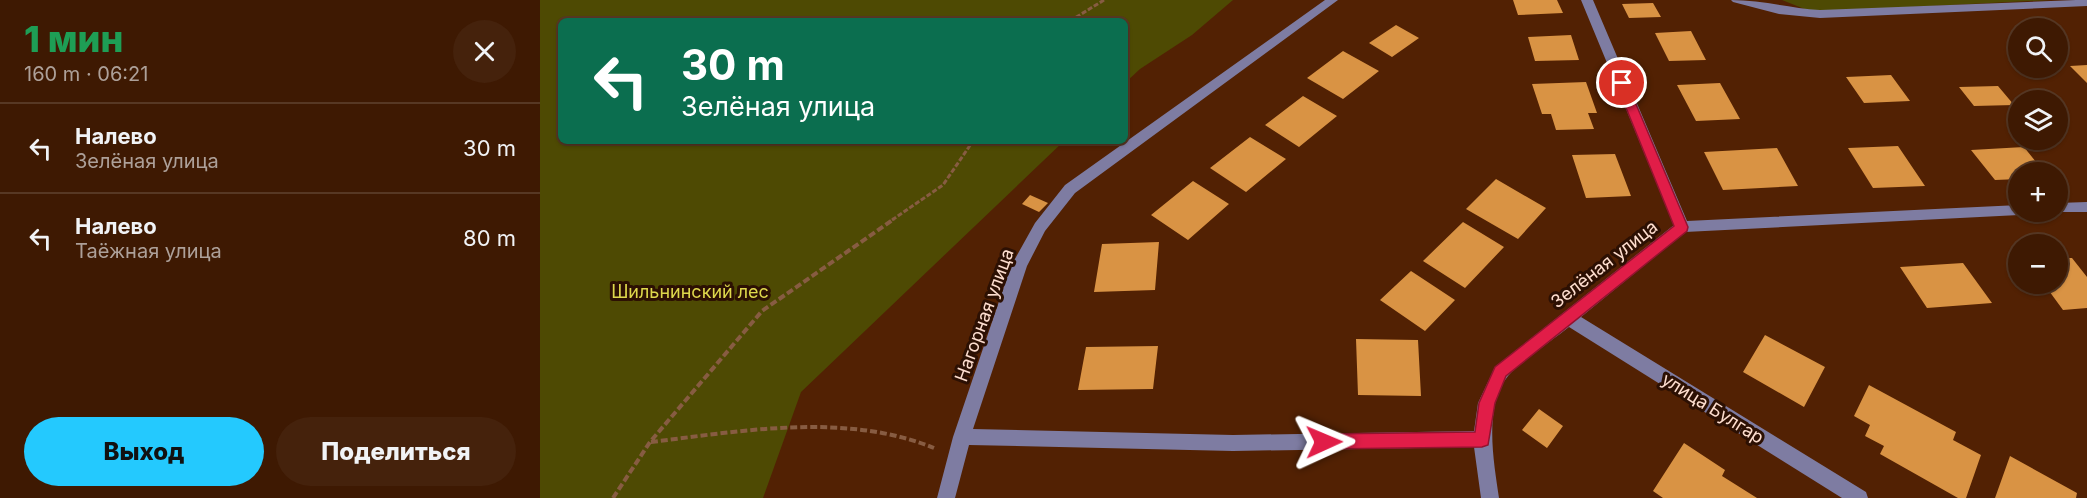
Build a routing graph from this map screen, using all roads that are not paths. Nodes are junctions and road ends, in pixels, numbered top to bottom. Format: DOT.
graph roads {
  1 [pos="1332,0"];
  2 [pos="1587,0"];
  3 [pos="1737,0"];
  4 [pos="2087,3"];
  5 [pos="2087,207"];
  6 [pos="2068,208"];
  7 [pos="2008,211"];
  8 [pos="1682,227"];
  9 [pos="1567,317"];
  10 [pos="1482,439"];
  11 [pos="961,443"];
  12 [pos="945,498"];
  13 [pos="1490,498"];
  14 [pos="1859,498"];
  1 -- 11 [label="street, Нагорная улица"];
  2 -- 8 [label="street"];
  3 -- 4 [label="street"];
  5 -- 6 [label="street"];
  7 -- 8 [label="street, Зелёная улица"];
  8 -- 9 [label="street, Зелёная улица"];
  9 -- 10 [label="street, Зелёная улица"];
  9 -- 14 [label="street, улица Булгар"];
  10 -- 11 [label="street"];
  10 -- 13 [label="street, Зелёная улица"];
  11 -- 12 [label="street, Нагорная улица"];
}
